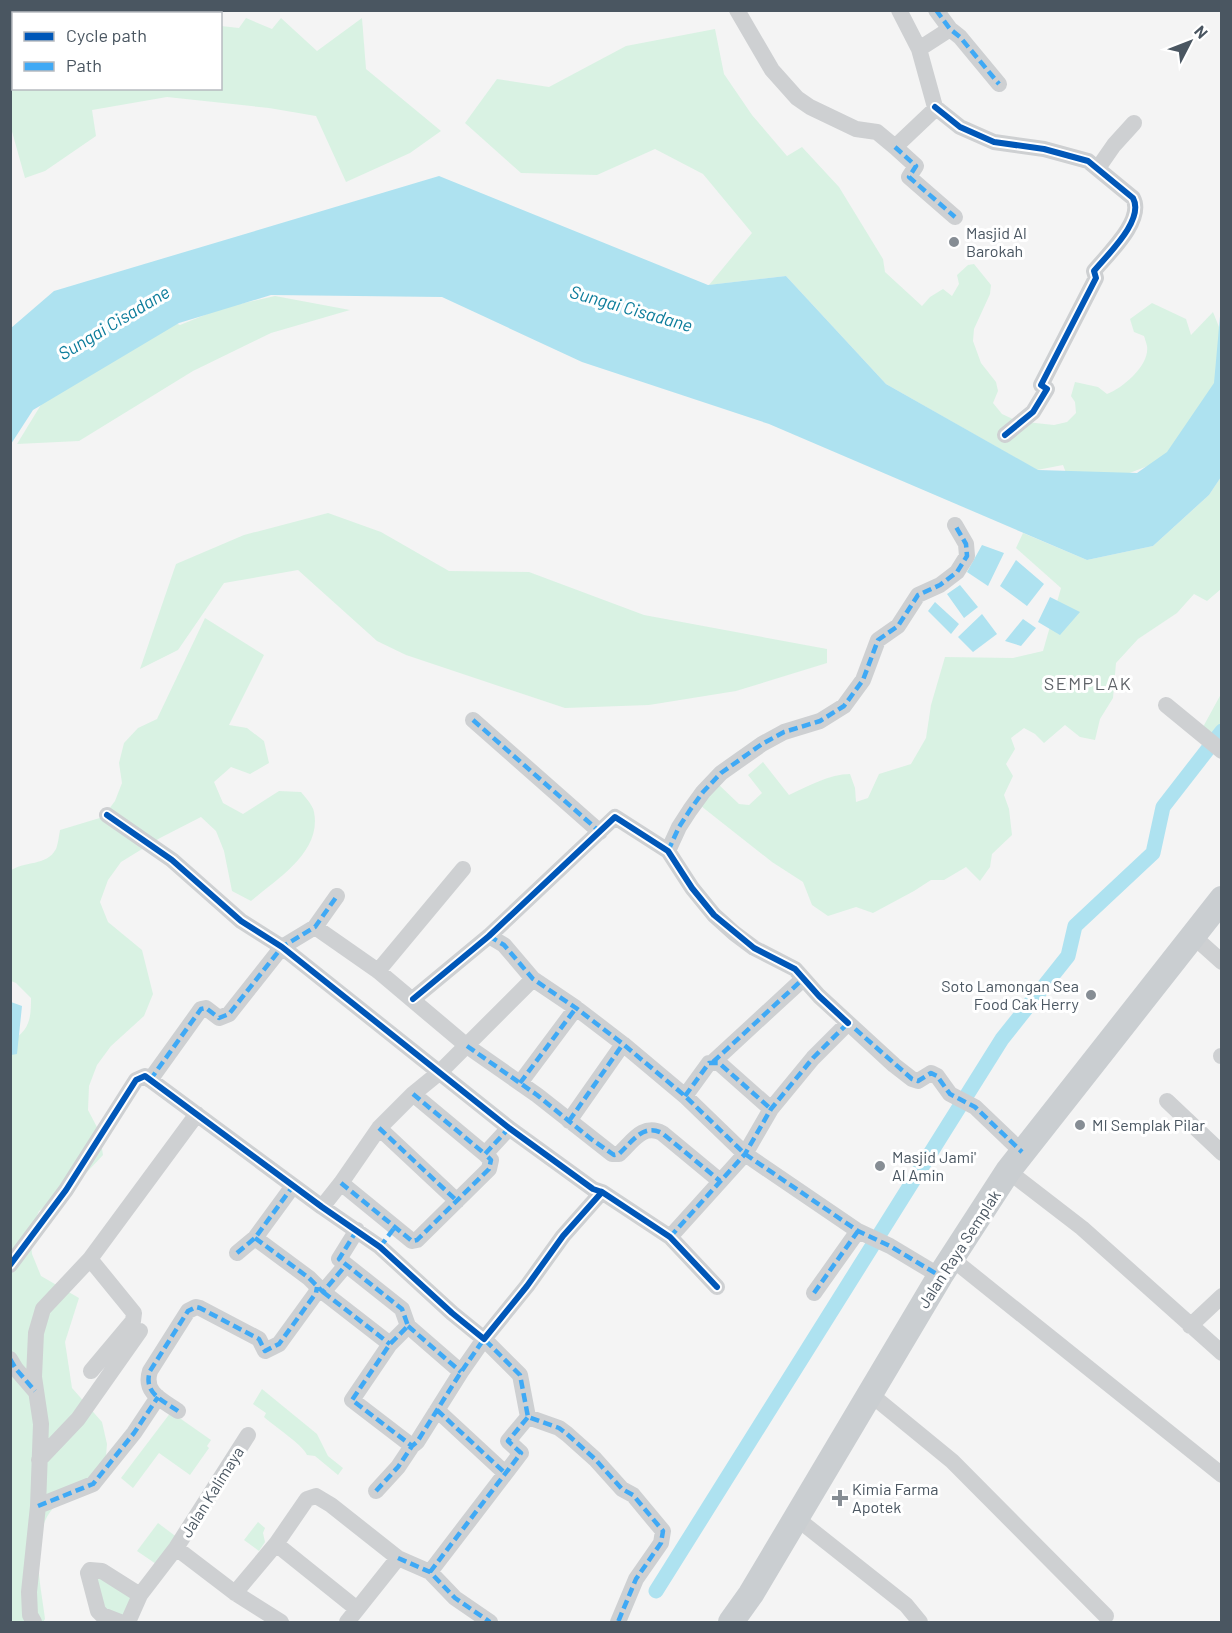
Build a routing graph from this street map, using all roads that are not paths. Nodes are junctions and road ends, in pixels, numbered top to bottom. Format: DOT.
graph roads {
  1 [pos="737,10"];
  2 [pos="899,10"];
  3 [pos="936,10"];
  4 [pos="950,29"];
  5 [pos="919,49"];
  6 [pos="999,84"];
  7 [pos="935,107"];
  8 [pos="1134,123"];
  9 [pos="895,147"];
  10 [pos="1098,168"];
  11 [pos="955,217"];
  12 [pos="1005,435"];
  13 [pos="955,525"];
  14 [pos="1166,705"];
  15 [pos="473,720"];
  16 [pos="1221,750"];
  17 [pos="106,815"];
  18 [pos="600,832"];
  19 [pos="668,851"];
  20 [pos="463,869"];
  21 [pos="337,897"];
  22 [pos="1221,899"];
  23 [pos="315,927"];
  24 [pos="489,936"];
  25 [pos="1193,936"];
  26 [pos="282,947"];
  27 [pos="1221,962"];
  28 [pos="378,971"];
  29 [pos="533,979"];
  30 [pos="803,979"];
  31 [pos="413,999"];
  32 [pos="576,1008"];
  33 [pos="848,1023"];
  34 [pos="623,1044"];
  35 [pos="467,1046"];
  36 [pos="713,1062"];
  37 [pos="440,1072"];
  38 [pos="150,1080"];
  39 [pos="520,1083"];
  40 [pos="413,1094"];
  41 [pos="685,1096"];
  42 [pos="1167,1101"];
  43 [pos="771,1109"];
  44 [pos="197,1114"];
  45 [pos="569,1121"];
  46 [pos="380,1128"];
  47 [pos="509,1128"];
  48 [pos="1221,1153"];
  49 [pos="485,1154"];
  50 [pos="745,1154"];
  51 [pos="1015,1161"];
  52 [pos="720,1181"];
  53 [pos="341,1183"];
  54 [pos="293,1185"];
  55 [pos="602,1192"];
  56 [pos="458,1201"];
  57 [pos="322,1207"];
  58 [pos="395,1227"];
  59 [pos="357,1230"];
  60 [pos="859,1232"];
  61 [pos="670,1237"];
  62 [pos="255,1238"];
  63 [pos="380,1247"];
  64 [pos="237,1253"];
  65 [pos="90,1258"];
  66 [pos="10,1265"];
  67 [pos="346,1265"];
  68 [pos="945,1267"];
  69 [pos="717,1287"];
  70 [pos="320,1289"];
  71 [pos="814,1293"];
  72 [pos="1221,1296"];
  73 [pos="408,1326"];
  74 [pos="1190,1326"];
  75 [pos="140,1331"];
  76 [pos="484,1339"];
  77 [pos="390,1344"];
  78 [pos="1221,1353"];
  79 [pos="10,1359"];
  80 [pos="91,1371"];
  81 [pos="461,1372"];
  82 [pos="35,1391"];
  83 [pos="869,1393"];
  84 [pos="158,1397"];
  85 [pos="437,1410"];
  86 [pos="178,1411"];
  87 [pos="528,1417"];
  88 [pos="248,1435"];
  89 [pos="412,1446"];
  90 [pos="39,1460"];
  91 [pos="505,1473"];
  92 [pos="1221,1474"];
  93 [pos="376,1491"];
  94 [pos="38,1506"];
  95 [pos="795,1517"];
  96 [pos="276,1544"];
  97 [pos="176,1548"];
  98 [pos="398,1558"];
  99 [pos="430,1572"];
  100 [pos="235,1593"];
  101 [pos="140,1594"];
  102 [pos="352,1616"];
  103 [pos="1106,1616"];
  104 [pos="34,1623"];
  105 [pos="120,1623"];
  106 [pos="128,1623"];
  107 [pos="281,1623"];
  108 [pos="490,1623"];
  109 [pos="618,1623"];
  110 [pos="731,1623"];
  111 [pos="920,1623"];
  1 -- 9 [label="street"];
  2 -- 5 [label="street"];
  3 -- 4 [label="street"];
  4 -- 5 [label="street"];
  4 -- 6 [label="street"];
  5 -- 7 [label="street"];
  7 -- 9 [label="street"];
  7 -- 10 [label="street"];
  8 -- 10 [label="street"];
  9 -- 11 [label="street"];
  10 -- 12 [label="street"];
  13 -- 19 [label="street"];
  14 -- 16 [label="street"];
  15 -- 18 [label="street"];
  17 -- 26 [label="street"];
  18 -- 19 [label="street"];
  18 -- 24 [label="street"];
  19 -- 30 [label="street"];
  20 -- 28 [label="street"];
  21 -- 23 [label="street"];
  22 -- 25 [label="main road, Jalan Raya Semplak"];
  23 -- 26 [label="street"];
  23 -- 28 [label="street"];
  24 -- 29 [label="street"];
  24 -- 31 [label="street"];
  25 -- 27 [label="street"];
  25 -- 51 [label="main road, Jalan Raya Semplak"];
  26 -- 37 [label="street"];
  26 -- 38 [label="street"];
  28 -- 31 [label="street"];
  29 -- 32 [label="street"];
  29 -- 35 [label="street"];
  30 -- 33 [label="street"];
  30 -- 36 [label="street"];
  31 -- 35 [label="street"];
  32 -- 34 [label="street"];
  32 -- 39 [label="street"];
  33 -- 43 [label="street"];
  33 -- 51 [label="street"];
  34 -- 41 [label="street"];
  34 -- 45 [label="street"];
  35 -- 37 [label="street"];
  35 -- 39 [label="street"];
  36 -- 41 [label="street"];
  36 -- 43 [label="street"];
  37 -- 40 [label="street"];
  37 -- 47 [label="street"];
  38 -- 44 [label="street"];
  38 -- 66 [label="street"];
  39 -- 45 [label="street"];
  40 -- 46 [label="street"];
  40 -- 49 [label="street"];
  41 -- 50 [label="street"];
  42 -- 48 [label="street"];
  43 -- 50 [label="street"];
  44 -- 54 [label="street"];
  44 -- 65 [label="street"];
  45 -- 52 [label="street"];
  46 -- 53 [label="street"];
  46 -- 56 [label="street"];
  47 -- 49 [label="street"];
  47 -- 55 [label="street"];
  49 -- 56 [label="street"];
  50 -- 52 [label="street"];
  50 -- 60 [label="street"];
  51 -- 68 [label="main road, Jalan Raya Semplak"];
  51 -- 74 [label="street"];
  52 -- 61 [label="street"];
  53 -- 57 [label="street"];
  53 -- 58 [label="street"];
  54 -- 57 [label="street"];
  54 -- 62 [label="street"];
  55 -- 61 [label="street"];
  55 -- 76 [label="street"];
  56 -- 58 [label="street"];
  57 -- 59 [label="street"];
  58 -- 63 [label="street"];
  59 -- 63 [label="street"];
  59 -- 67 [label="street"];
  60 -- 68 [label="street"];
  60 -- 71 [label="street"];
  61 -- 69 [label="street"];
  62 -- 64 [label="street"];
  62 -- 70 [label="street"];
  63 -- 76 [label="street"];
  65 -- 80 [label="street"];
  65 -- 82 [label="street"];
  67 -- 70 [label="street"];
  67 -- 73 [label="street"];
  68 -- 83 [label="main road, Jalan Raya Semplak"];
  68 -- 92 [label="street"];
  70 -- 77 [label="street"];
  70 -- 84 [label="street"];
  72 -- 74 [label="street"];
  73 -- 77 [label="street"];
  73 -- 81 [label="street"];
  74 -- 78 [label="street"];
  75 -- 90 [label="street"];
  76 -- 81 [label="street"];
  76 -- 87 [label="street"];
  77 -- 89 [label="street"];
  79 -- 82 [label="street"];
  81 -- 85 [label="street"];
  82 -- 90 [label="street"];
  83 -- 95 [label="main road, Jalan Raya Semplak"];
  83 -- 103 [label="street"];
  84 -- 86 [label="street"];
  84 -- 94 [label="street"];
  85 -- 89 [label="street"];
  85 -- 91 [label="street"];
  87 -- 91 [label="street"];
  87 -- 109 [label="street"];
  88 -- 97 [label="street, Jalan Kalimaya"];
  89 -- 93 [label="street"];
  90 -- 94 [label="street"];
  91 -- 99 [label="street"];
  94 -- 104 [label="street"];
  95 -- 110 [label="main road, Jalan Raya Semplak"];
  95 -- 111 [label="street"];
  96 -- 98 [label="street"];
  96 -- 100 [label="street"];
  96 -- 102 [label="street"];
  97 -- 100 [label="street"];
  97 -- 101 [label="street, Jalan Kalimaya"];
  98 -- 99 [label="street"];
  98 -- 102 [label="street"];
  99 -- 108 [label="street"];
  100 -- 107 [label="street"];
  101 -- 105 [label="street"];
  101 -- 106 [label="street, Jalan Kalimaya"];
}
